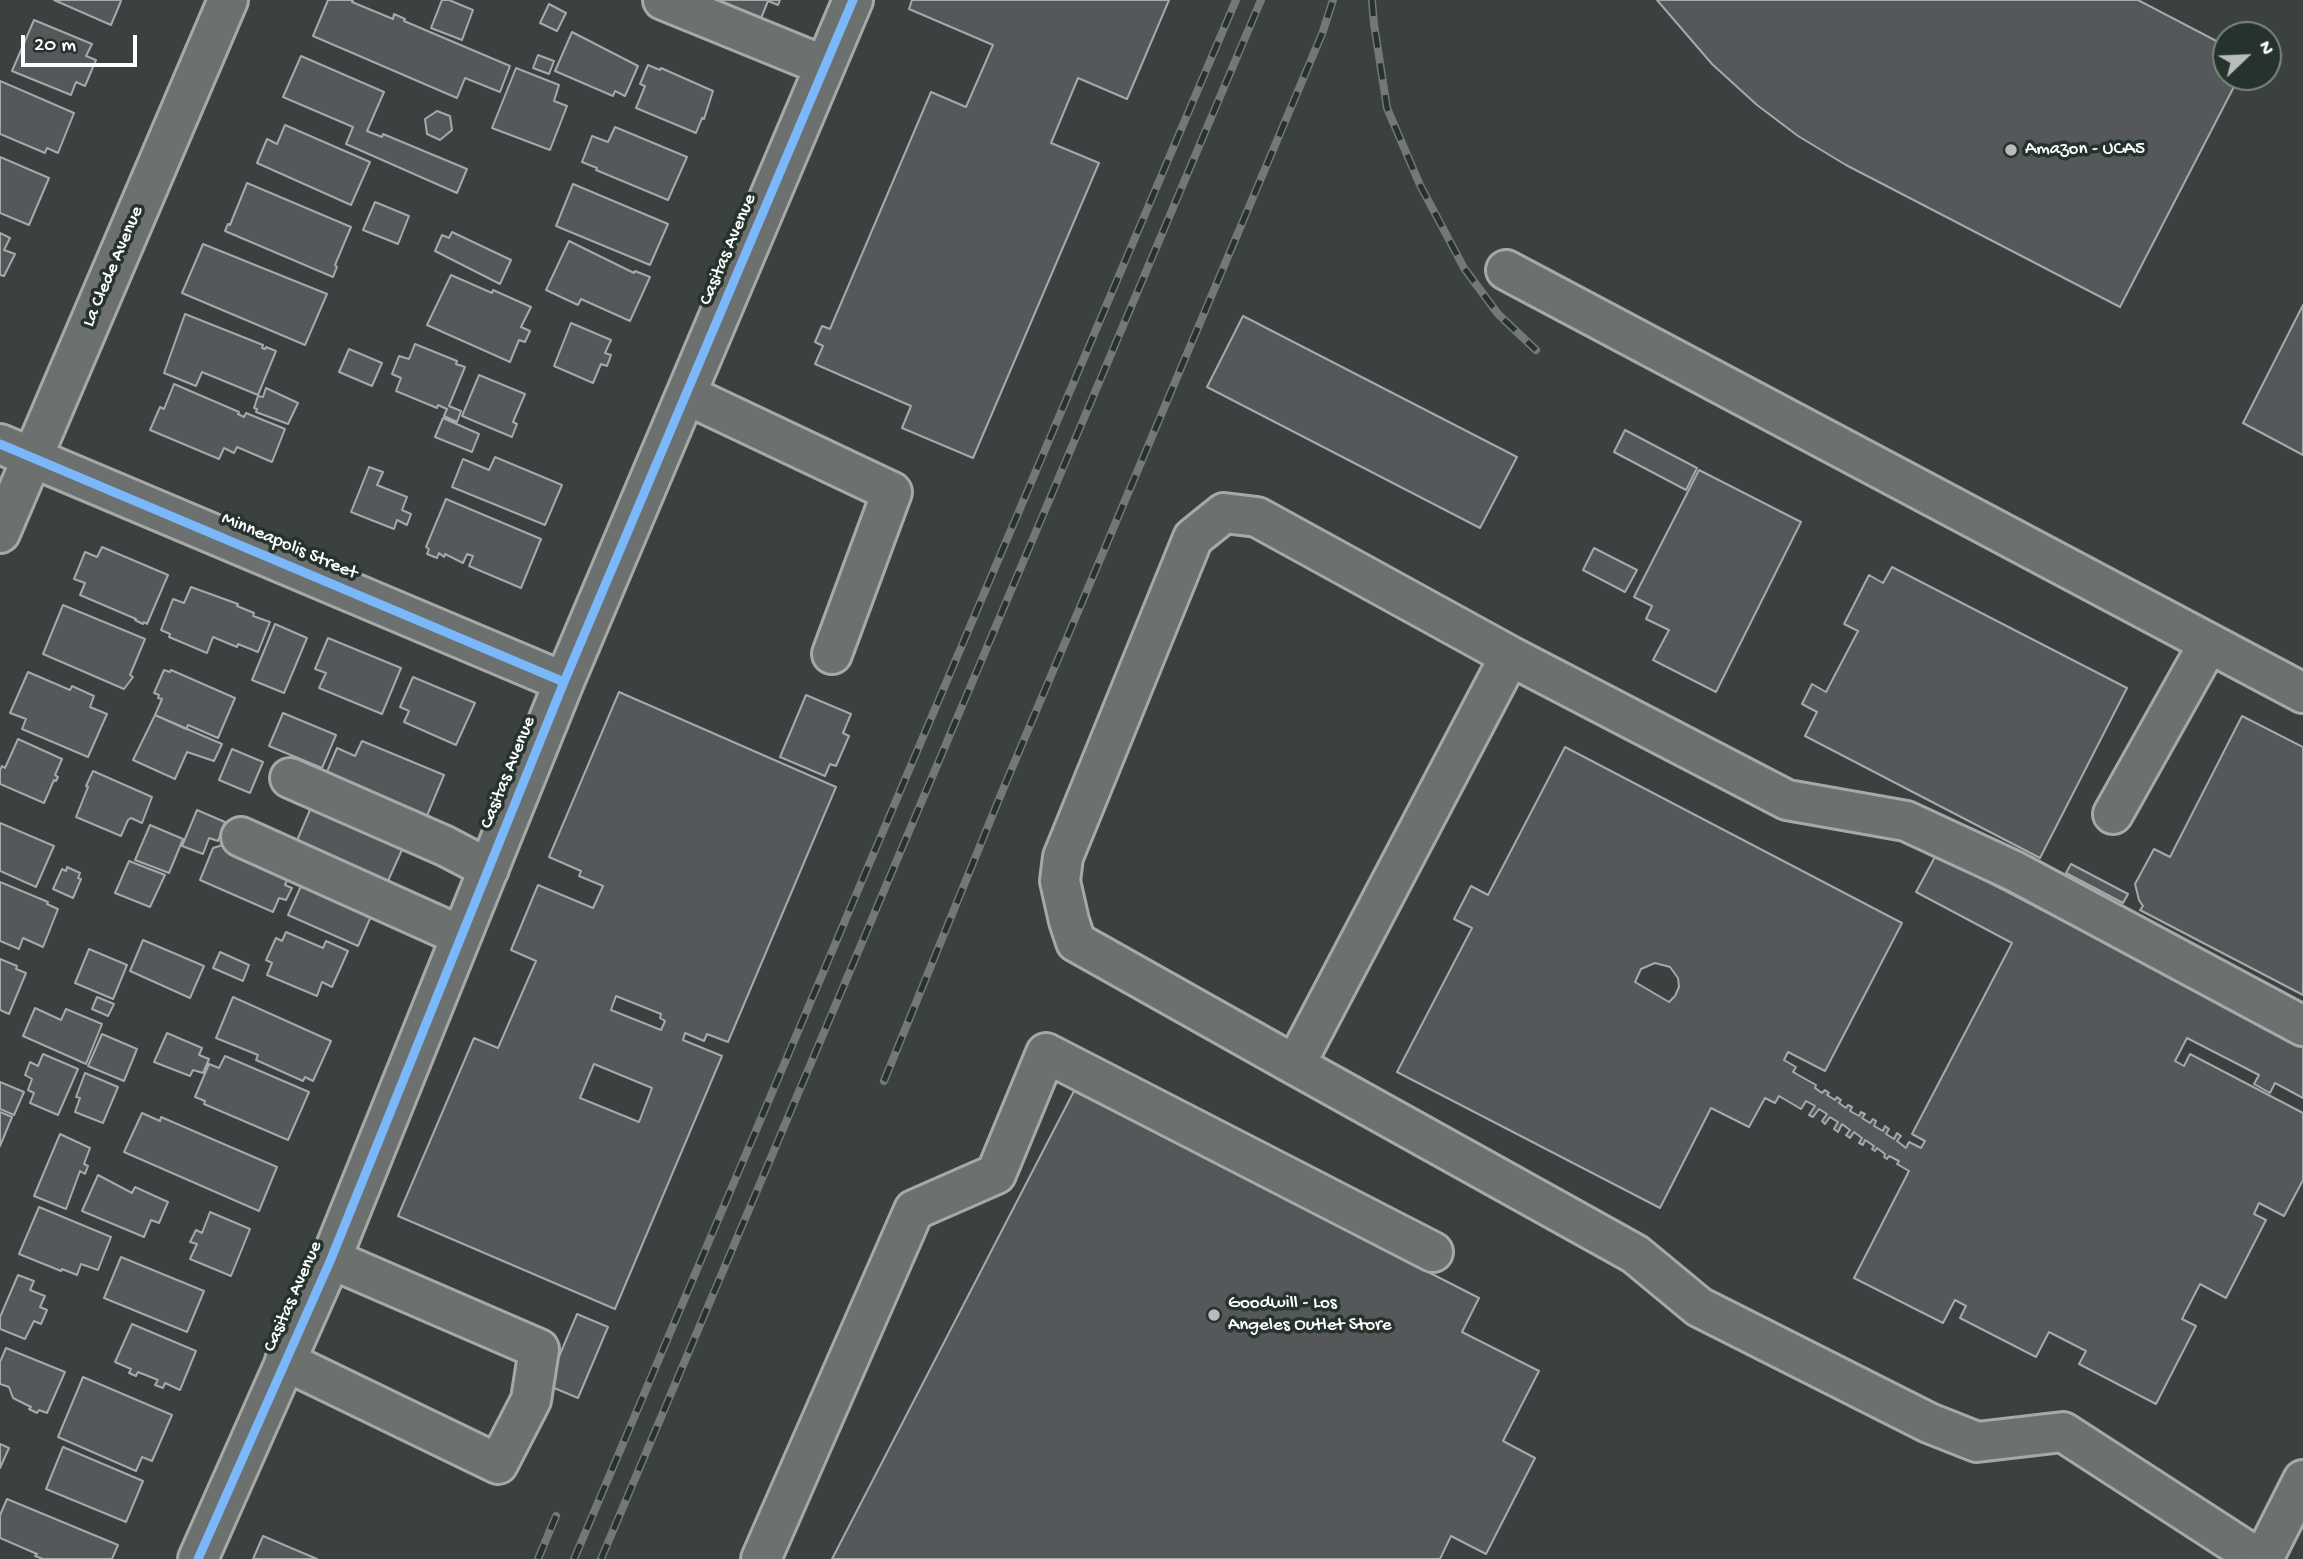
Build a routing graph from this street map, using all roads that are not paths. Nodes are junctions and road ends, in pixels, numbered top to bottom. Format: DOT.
graph roads {
  1 [pos="228,0"];
  2 [pos="663,0"];
  3 [pos="853,0"];
  4 [pos="825,66"];
  5 [pos="1506,270"];
  6 [pos="687,394"];
  7 [pos="16,451"];
  8 [pos="0,533"];
  9 [pos="2209,643"];
  10 [pos="832,653"];
  11 [pos="1510,656"];
  12 [pos="564,682"];
  13 [pos="2303,693"];
  14 [pos="290,778"];
  15 [pos="2113,814"];
  16 [pos="241,837"];
  17 [pos="489,869"];
  18 [pos="461,936"];
  19 [pos="2303,1026"];
  20 [pos="1296,1065"];
  21 [pos="1433,1252"];
  22 [pos="331,1259"];
  23 [pos="285,1362"];
  24 [pos="2303,1480"];
  25 [pos="198,1559"];
  26 [pos="761,1559"];
  27 [pos="2261,1559"];
  1 -- 7 [label="street, La Clede Avenue"];
  2 -- 4 [label="street"];
  3 -- 4 [label="street, Casitas Avenue"];
  4 -- 6 [label="street, Casitas Avenue"];
  5 -- 9 [label="street"];
  6 -- 10 [label="street"];
  6 -- 12 [label="street, Casitas Avenue"];
  7 -- 8 [label="street, La Clede Avenue"];
  7 -- 12 [label="street, Minneapolis Street"];
  9 -- 13 [label="street"];
  9 -- 15 [label="street"];
  11 -- 19 [label="street"];
  11 -- 20 [label="street"];
  11 -- 20 [label="street"];
  12 -- 17 [label="street, Casitas Avenue"];
  14 -- 17 [label="street"];
  16 -- 18 [label="street"];
  17 -- 18 [label="street, Casitas Avenue"];
  18 -- 22 [label="street, Casitas Avenue"];
  20 -- 27 [label="street"];
  21 -- 26 [label="street"];
  22 -- 23 [label="street, Casitas Avenue"];
  22 -- 23 [label="street"];
  23 -- 25 [label="street, Casitas Avenue"];
  24 -- 27 [label="street"];
}
